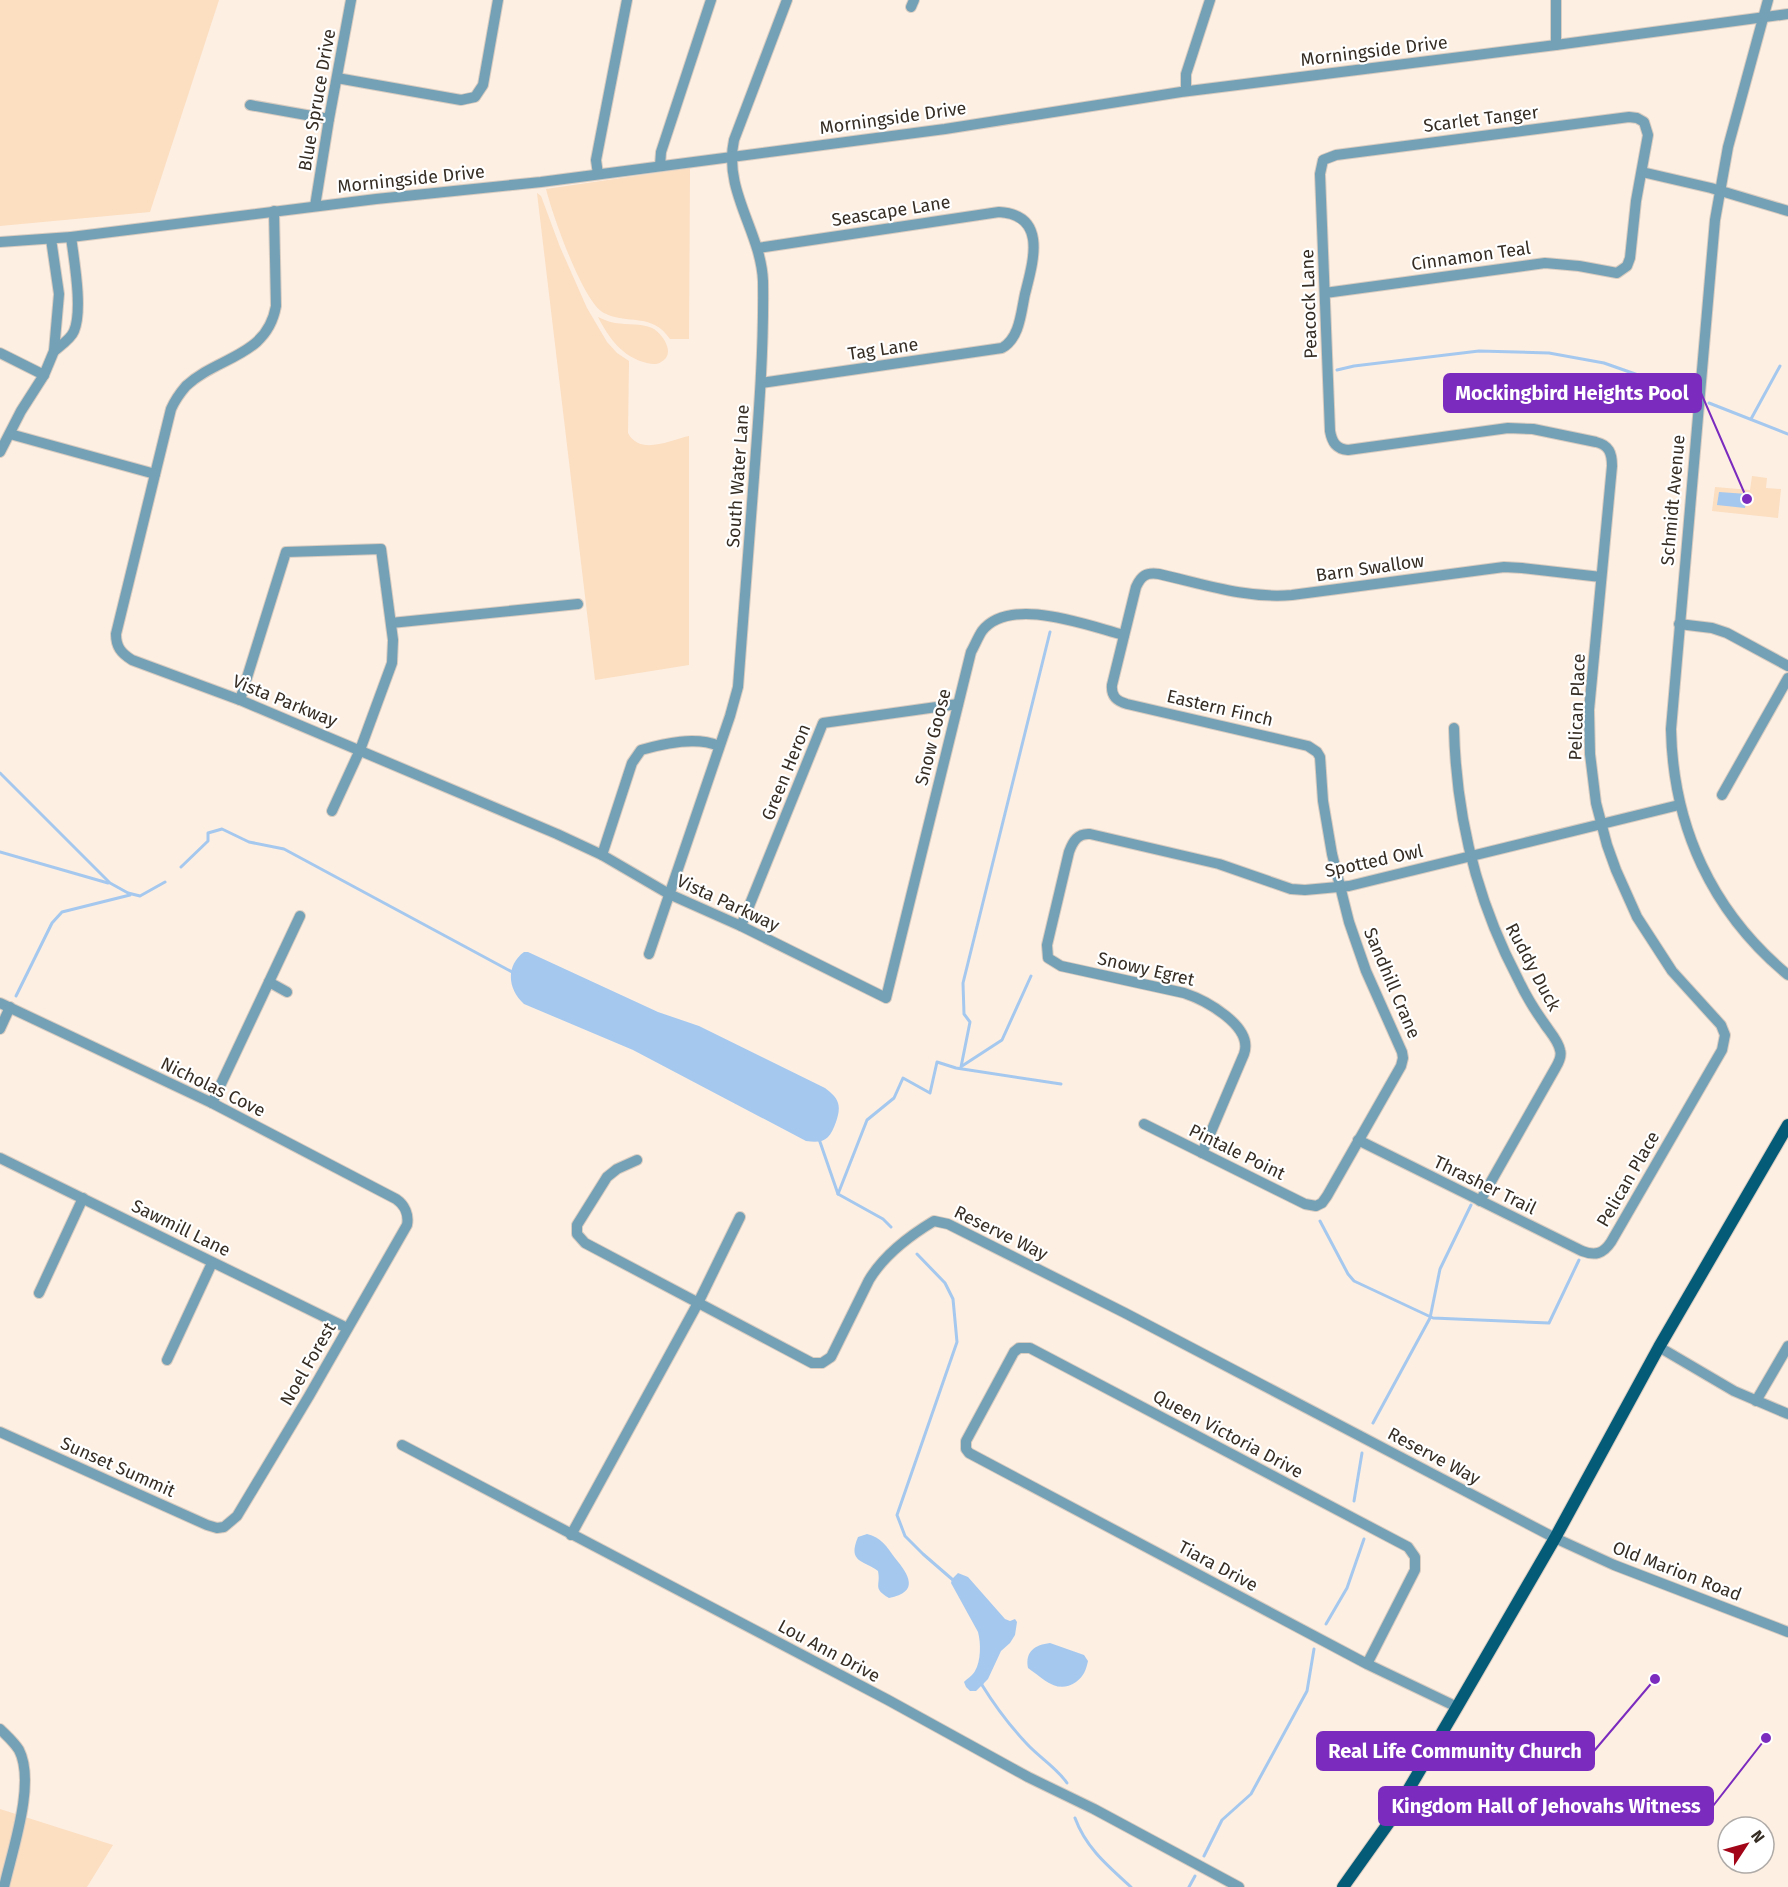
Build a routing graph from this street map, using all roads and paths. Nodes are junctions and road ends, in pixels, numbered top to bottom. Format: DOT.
graph roads {
  1 [pos="351,0"];
  2 [pos="498,0"];
  3 [pos="627,0"];
  4 [pos="711,0"];
  5 [pos="787,0"];
  6 [pos="1210,0"];
  7 [pos="1556,0"];
  8 [pos="1768,0"];
  9 [pos="1788,14"];
  10 [pos="1764,16"];
  11 [pos="1557,45"];
  12 [pos="337,78"];
  13 [pos="1186,91"];
  14 [pos="250,105"];
  15 [pos="329,119"];
  16 [pos="731,157"];
  17 [pos="1323,160"];
  18 [pos="660,166"];
  19 [pos="1642,172"];
  20 [pos="598,174"];
  21 [pos="1720,191"];
  22 [pos="315,207"];
  23 [pos="274,211"];
  24 [pos="1788,211"];
  25 [pos="71,237"];
  26 [pos="51,238"];
  27 [pos="0,242"];
  28 [pos="758,248"];
  29 [pos="1325,293"];
  30 [pos="1009,344"];
  31 [pos="54,351"];
  32 [pos="0,353"];
  33 [pos="44,375"];
  34 [pos="761,383"];
  35 [pos="10,434"];
  36 [pos="1609,449"];
  37 [pos="0,452"];
  38 [pos="155,474"];
  39 [pos="1601,577"];
  40 [pos="578,604"];
  41 [pos="391,623"];
  42 [pos="1679,624"];
  43 [pos="1124,634"];
  44 [pos="1788,666"];
  45 [pos="1788,678"];
  46 [pos="240,699"];
  47 [pos="958,704"];
  48 [pos="1454,728"];
  49 [pos="719,746"];
  50 [pos="360,750"];
  51 [pos="1317,752"];
  52 [pos="1722,795"];
  53 [pos="1680,805"];
  54 [pos="332,811"];
  55 [pos="1601,824"];
  56 [pos="602,855"];
  57 [pos="1471,857"];
  58 [pos="1339,888"];
  59 [pos="669,894"];
  60 [pos="300,916"];
  61 [pos="741,926"];
  62 [pos="649,954"];
  63 [pos="1048,958"];
  64 [pos="1788,975"];
  65 [pos="269,982"];
  66 [pos="287,992"];
  67 [pos="886,998"];
  68 [pos="5,1005"];
  69 [pos="0,1029"];
  70 [pos="212,1103"];
  71 [pos="1144,1124"];
  72 [pos="1788,1125"];
  73 [pos="1358,1140"];
  74 [pos="1202,1153"];
  75 [pos="0,1158"];
  76 [pos="637,1160"];
  77 [pos="83,1198"];
  78 [pos="1480,1201"];
  79 [pos="1316,1206"];
  80 [pos="406,1210"];
  81 [pos="740,1217"];
  82 [pos="1599,1254"];
  83 [pos="212,1263"];
  84 [pos="39,1293"];
  85 [pos="698,1303"];
  86 [pos="347,1328"];
  87 [pos="1788,1346"];
  88 [pos="1659,1347"];
  89 [pos="167,1360"];
  90 [pos="1756,1401"];
  91 [pos="1788,1413"];
  92 [pos="0,1432"];
  93 [pos="402,1445"];
  94 [pos="966,1449"];
  95 [pos="224,1527"];
  96 [pos="572,1535"];
  97 [pos="1555,1538"];
  98 [pos="1788,1632"];
  99 [pos="1368,1664"];
  100 [pos="1457,1707"];
  101 [pos="0,1729"];
  102 [pos="4,1887"];
  103 [pos="1239,1887"];
  104 [pos="1343,1887"];
  1 -- 12 [label="street, Blue Spruce Drive"];
  2 -- 12 [label="street"];
  3 -- 20 [label="street"];
  4 -- 18 [label="street"];
  5 -- 16 [label="street, South Water Lane"];
  6 -- 13 [label="street"];
  7 -- 11 [label="street"];
  8 -- 10 [label="street, Schmidt Avenue"];
  9 -- 10 [label="street, Morningside Drive"];
  10 -- 11 [label="street, Morningside Drive"];
  10 -- 21 [label="street, Schmidt Avenue"];
  11 -- 13 [label="street, Morningside Drive"];
  12 -- 15 [label="street, Blue Spruce Drive"];
  13 -- 16 [label="street, Morningside Drive"];
  14 -- 15 [label="street"];
  15 -- 22 [label="street, Blue Spruce Drive"];
  16 -- 18 [label="street, Morningside Drive"];
  16 -- 28 [label="street, South Water Lane"];
  17 -- 19 [label="street, Scarlet Tanger"];
  17 -- 29 [label="street, Peacock Lane"];
  18 -- 20 [label="street, Morningside Drive"];
  19 -- 21 [label="street"];
  19 -- 29 [label="street, Cinnamon Teal"];
  20 -- 22 [label="street, Morningside Drive"];
  21 -- 24 [label="street"];
  21 -- 42 [label="street, Schmidt Avenue"];
  22 -- 23 [label="street, Morningside Drive"];
  23 -- 25 [label="street, Morningside Drive"];
  23 -- 38 [label="street, Vista Parkway"];
  25 -- 26 [label="street, Morningside Drive"];
  25 -- 31 [label="street"];
  26 -- 27 [label="street, Morningside Drive"];
  26 -- 31 [label="street"];
  28 -- 30 [label="street, Seascape Lane"];
  28 -- 34 [label="street, South Water Lane"];
  29 -- 36 [label="street, Peacock Lane"];
  30 -- 34 [label="street, Tag Lane"];
  31 -- 33 [label="street"];
  32 -- 33 [label="street"];
  33 -- 35 [label="street"];
  34 -- 49 [label="street, South Water Lane"];
  35 -- 37 [label="street"];
  35 -- 38 [label="street"];
  36 -- 39 [label="street, Pelican Place"];
  38 -- 46 [label="street, Vista Parkway"];
  39 -- 43 [label="street, Barn Swallow"];
  39 -- 55 [label="street, Pelican Place"];
  40 -- 41 [label="street"];
  41 -- 46 [label="street"];
  41 -- 50 [label="street"];
  42 -- 44 [label="street"];
  42 -- 53 [label="street, Schmidt Avenue"];
  43 -- 47 [label="street, Snow Goose"];
  43 -- 51 [label="street, Eastern Finch"];
  45 -- 52 [label="street"];
  46 -- 50 [label="street, Vista Parkway"];
  47 -- 61 [label="street, Green Heron"];
  47 -- 67 [label="street, Snow Goose"];
  48 -- 57 [label="street, Ruddy Duck"];
  49 -- 56 [label="street"];
  49 -- 59 [label="street, South Water Lane"];
  50 -- 54 [label="street"];
  50 -- 56 [label="street, Vista Parkway"];
  51 -- 58 [label="street, Sandhill Crane"];
  53 -- 55 [label="street, Spotted Owl"];
  53 -- 64 [label="street, Schmidt Avenue"];
  55 -- 57 [label="street, Spotted Owl"];
  55 -- 82 [label="street, Pelican Place"];
  56 -- 59 [label="street, Vista Parkway"];
  57 -- 58 [label="street, Spotted Owl"];
  57 -- 78 [label="street, Ruddy Duck"];
  58 -- 63 [label="street, Spotted Owl"];
  58 -- 73 [label="street, Sandhill Crane"];
  59 -- 61 [label="street, Vista Parkway"];
  59 -- 62 [label="street, South Water Lane"];
  60 -- 65 [label="street"];
  61 -- 67 [label="street, Vista Parkway"];
  63 -- 74 [label="street, Snowy Egret"];
  65 -- 66 [label="street"];
  65 -- 70 [label="street"];
  68 -- 69 [label="street"];
  68 -- 70 [label="street, Nicholas Cove"];
  70 -- 80 [label="street, Nicholas Cove"];
  71 -- 74 [label="street, Pintale Point"];
  72 -- 88 [label="main road"];
  73 -- 78 [label="street, Thrasher Trail"];
  73 -- 79 [label="street, Sandhill Crane"];
  74 -- 79 [label="street, Pintale Point"];
  75 -- 77 [label="street, Sawmill Lane"];
  76 -- 85 [label="street, Reserve Way"];
  77 -- 83 [label="street, Sawmill Lane"];
  77 -- 84 [label="street"];
  78 -- 82 [label="street, Thrasher Trail"];
  80 -- 86 [label="street, Noel Forest"];
  81 -- 85 [label="street"];
  83 -- 86 [label="street, Sawmill Lane"];
  83 -- 89 [label="street"];
  85 -- 96 [label="street"];
  85 -- 97 [label="street, Reserve Way"];
  86 -- 95 [label="street, Noel Forest"];
  87 -- 90 [label="street"];
  88 -- 90 [label="street"];
  88 -- 97 [label="main road"];
  90 -- 91 [label="street"];
  92 -- 95 [label="street, Sunset Summit"];
  93 -- 96 [label="street, Lou Ann Drive"];
  94 -- 99 [label="street, Tiara Drive"];
  94 -- 99 [label="street, Queen Victoria Drive"];
  96 -- 103 [label="street, Lou Ann Drive"];
  97 -- 98 [label="street, Old Marion Road"];
  97 -- 100 [label="main road"];
  99 -- 100 [label="street, Tiara Drive"];
  100 -- 104 [label="main road"];
  101 -- 102 [label="street"];
}
